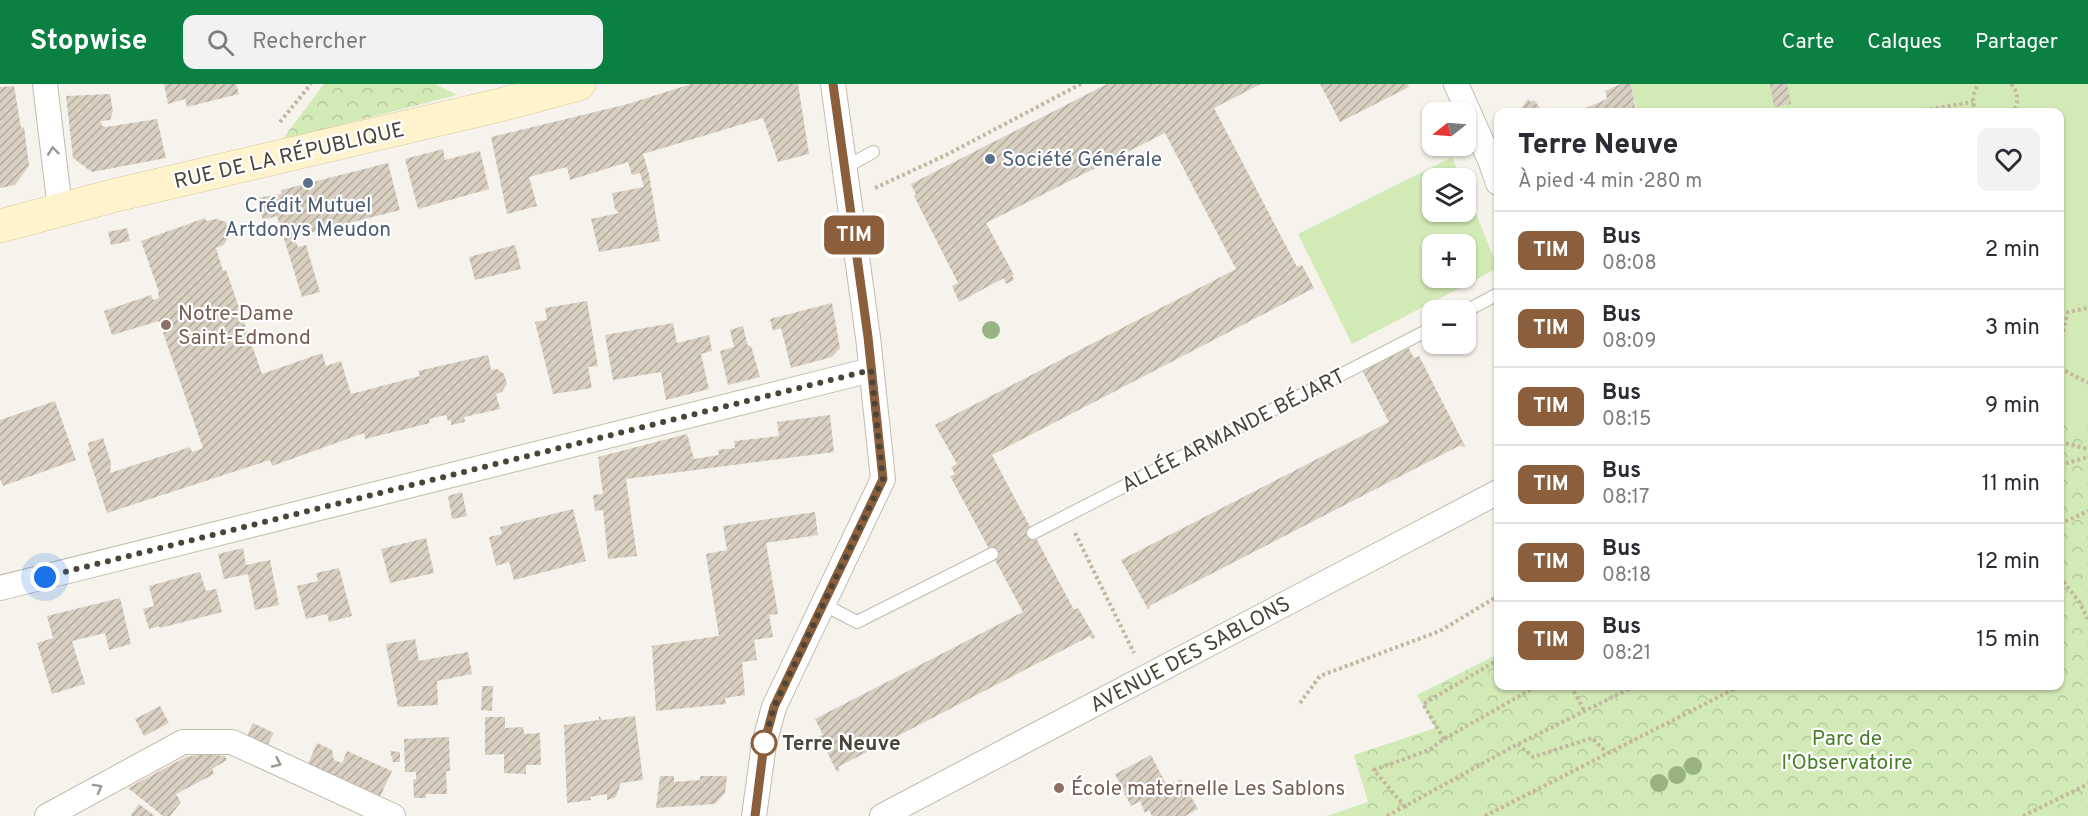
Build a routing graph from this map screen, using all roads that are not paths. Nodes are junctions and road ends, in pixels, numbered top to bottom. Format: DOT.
graph roads {
  1 [pos="45,84"];
  2 [pos="579,84"];
  3 [pos="833,84"];
  4 [pos="1456,84"];
  5 [pos="873,152"];
  6 [pos="846,166"];
  7 [pos="1494,172"];
  8 [pos="60,209"];
  9 [pos="0,226"];
  10 [pos="1494,296"];
  11 [pos="1476,306"];
  12 [pos="1422,333"];
  13 [pos="871,370"];
  14 [pos="1494,494"];
  15 [pos="1033,533"];
  16 [pos="992,554"];
  17 [pos="0,588"];
  18 [pos="823,604"];
  19 [pos="46,816"];
  20 [pos="393,816"];
  21 [pos="754,816"];
  22 [pos="882,816"];
  8 -- 1 [label="street, one-way"];
  2 -- 8 [label="main road, RUE DE LA RÉPUBLIQUE"];
  3 -- 6 [label="street"];
  4 -- 7 [label="street"];
  5 -- 6 [label="lane"];
  6 -- 13 [label="street"];
  8 -- 9 [label="main road, RUE DE LA RÉPUBLIQUE"];
  10 -- 11 [label="lane"];
  12 -- 15 [label="lane, ALLÉE ARMANDE BÉJART"];
  13 -- 17 [label="street"];
  13 -- 18 [label="street"];
  14 -- 22 [label="street, AVENUE DES SABLONS"];
  16 -- 18 [label="lane"];
  18 -- 21 [label="street"];
  19 -- 20 [label="street, one-way"];
}
